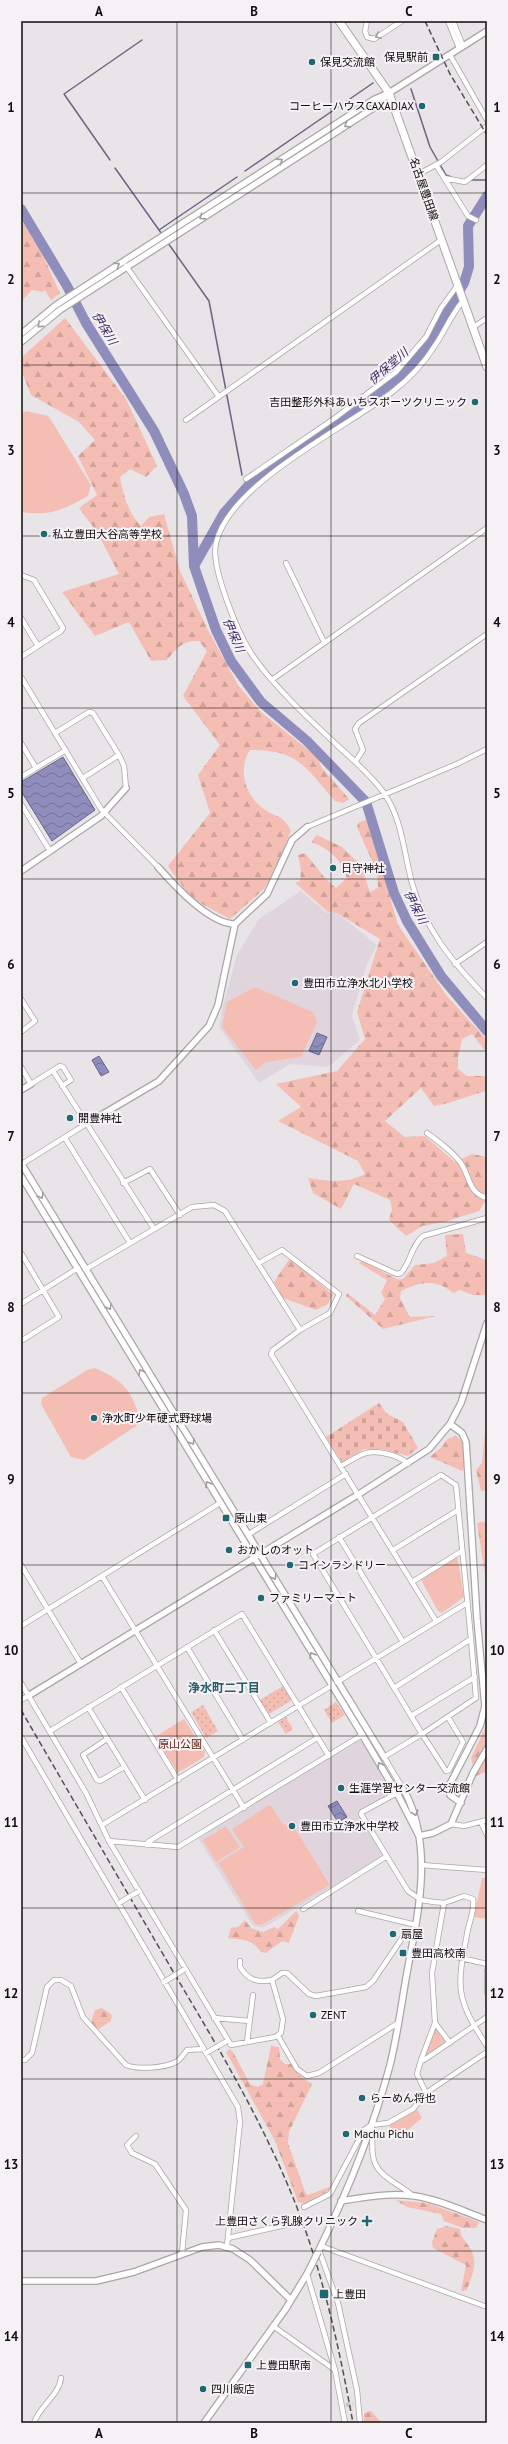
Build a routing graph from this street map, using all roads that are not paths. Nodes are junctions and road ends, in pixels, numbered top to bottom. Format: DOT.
graph roads {
  1 [pos="338,21"];
  2 [pos="367,21"];
  3 [pos="402,21"];
  4 [pos="448,21"];
  5 [pos="453,21"];
  6 [pos="487,31"];
  7 [pos="461,47"];
  8 [pos="450,55"];
  9 [pos="389,93"];
  10 [pos="487,120"];
  11 [pos="487,126"];
  12 [pos="438,164"];
  13 [pos="487,165"];
  14 [pos="419,174"];
  15 [pos="444,178"];
  16 [pos="476,220"];
  17 [pos="441,240"];
  18 [pos="126,266"];
  19 [pos="86,289"];
  20 [pos="459,292"];
  21 [pos="58,307"];
  22 [pos="487,318"];
  23 [pos="472,328"];
  24 [pos="21,334"];
  25 [pos="21,342"];
  26 [pos="487,367"];
  27 [pos="220,396"];
  28 [pos="186,420"];
  29 [pos="246,479"];
  30 [pos="487,528"];
  31 [pos="286,563"];
  32 [pos="21,575"];
  33 [pos="21,618"];
  34 [pos="487,634"];
  35 [pos="324,642"];
  36 [pos="38,646"];
  37 [pos="21,657"];
  38 [pos="21,677"];
  39 [pos="273,679"];
  40 [pos="55,733"];
  41 [pos="21,743"];
  42 [pos="487,749"];
  43 [pos="66,750"];
  44 [pos="119,755"];
  45 [pos="355,762"];
  46 [pos="36,768"];
  47 [pos="21,777"];
  48 [pos="83,778"];
  49 [pos="126,788"];
  50 [pos="382,794"];
  51 [pos="21,804"];
  52 [pos="105,812"];
  53 [pos="307,827"];
  54 [pos="50,851"];
  55 [pos="158,867"];
  56 [pos="21,871"];
  57 [pos="235,924"];
  58 [pos="487,942"];
  59 [pos="455,964"];
  60 [pos="487,998"];
  61 [pos="21,999"];
  62 [pos="21,1032"];
  63 [pos="21,1067"];
  64 [pos="53,1071"];
  65 [pos="31,1084"];
  66 [pos="62,1086"];
  67 [pos="21,1090"];
  68 [pos="86,1124"];
  69 [pos="427,1133"];
  70 [pos="65,1138"];
  71 [pos="21,1164"];
  72 [pos="21,1176"];
  73 [pos="123,1183"];
  74 [pos="487,1198"];
  75 [pos="180,1214"];
  76 [pos="487,1218"];
  77 [pos="154,1229"];
  78 [pos="130,1243"];
  79 [pos="22,1256"];
  80 [pos="357,1256"];
  81 [pos="259,1263"];
  82 [pos="78,1268"];
  83 [pos="86,1269"];
  84 [pos="44,1289"];
  85 [pos="21,1304"];
  86 [pos="487,1323"];
  87 [pos="300,1330"];
  88 [pos="21,1341"];
  89 [pos="450,1424"];
  90 [pos="408,1464"];
  91 [pos="341,1466"];
  92 [pos="346,1474"];
  93 [pos="359,1494"];
  94 [pos="220,1503"];
  95 [pos="458,1510"];
  96 [pos="372,1517"];
  97 [pos="249,1534"];
  98 [pos="339,1537"];
  99 [pos="393,1550"];
  100 [pos="462,1551"];
  101 [pos="261,1554"];
  102 [pos="254,1558"];
  103 [pos="21,1565"];
  104 [pos="102,1576"];
  105 [pos="412,1582"];
  106 [pos="467,1603"];
  107 [pos="48,1609"];
  108 [pos="436,1621"];
  109 [pos="21,1626"];
  110 [pos="214,1630"];
  111 [pos="135,1632"];
  112 [pos="470,1640"];
  113 [pos="403,1642"];
  114 [pos="187,1647"];
  115 [pos="376,1659"];
  116 [pos="81,1664"];
  117 [pos="156,1666"];
  118 [pos="475,1677"];
  119 [pos="337,1682"];
  120 [pos="21,1683"];
  121 [pos="331,1686"];
  122 [pos="121,1687"];
  123 [pos="394,1688"];
  124 [pos="28,1696"];
  125 [pos="21,1700"];
  126 [pos="88,1707"];
  127 [pos="298,1707"];
  128 [pos="412,1716"];
  129 [pos="448,1717"];
  130 [pos="271,1723"];
  131 [pos="50,1730"];
  132 [pos="422,1734"];
  133 [pos="362,1735"];
  134 [pos="21,1737"];
  135 [pos="317,1738"];
  136 [pos="107,1739"];
  137 [pos="243,1740"];
  138 [pos="487,1749"];
  139 [pos="329,1756"];
  140 [pos="384,1757"];
  141 [pos="213,1758"];
  142 [pos="124,1767"];
  143 [pos="178,1780"];
  144 [pos="233,1790"];
  145 [pos="405,1792"];
  146 [pos="397,1793"];
  147 [pos="145,1800"];
  148 [pos="461,1803"];
  149 [pos="244,1808"];
  150 [pos="487,1820"];
  151 [pos="481,1822"];
  152 [pos="451,1824"];
  153 [pos="102,1825"];
  154 [pos="487,1835"];
  155 [pos="419,1836"];
  156 [pos="109,1841"];
  157 [pos="147,1845"];
  158 [pos="387,1856"];
  159 [pos="421,1865"];
  160 [pos="487,1870"];
  161 [pos="139,1891"];
  162 [pos="421,1900"];
  163 [pos="119,1903"];
  164 [pos="444,1903"];
  165 [pos="303,1909"];
  166 [pos="358,1911"];
  167 [pos="415,1928"];
  168 [pos="412,1949"];
  169 [pos="435,1952"];
  170 [pos="463,1957"];
  171 [pos="240,1960"];
  172 [pos="487,1964"];
  173 [pos="185,1969"];
  174 [pos="487,1971"];
  175 [pos="272,1980"];
  176 [pos="164,1982"];
  177 [pos="487,1992"];
  178 [pos="253,1995"];
  179 [pos="487,2017"];
  180 [pos="214,2018"];
  181 [pos="250,2021"];
  182 [pos="398,2022"];
  183 [pos="435,2023"];
  184 [pos="474,2026"];
  185 [pos="278,2036"];
  186 [pos="228,2041"];
  187 [pos="247,2042"];
  188 [pos="450,2043"];
  189 [pos="487,2046"];
  190 [pos="204,2051"];
  191 [pos="487,2052"];
  192 [pos="21,2060"];
  193 [pos="421,2060"];
  194 [pos="426,2094"];
  195 [pos="371,2125"];
  196 [pos="136,2136"];
  197 [pos="413,2196"];
  198 [pos="341,2201"];
  199 [pos="304,2207"];
  200 [pos="487,2220"];
  201 [pos="285,2224"];
  202 [pos="228,2238"];
  203 [pos="227,2246"];
  204 [pos="320,2249"];
  205 [pos="182,2254"];
  206 [pos="307,2274"];
  207 [pos="21,2281"];
  208 [pos="291,2300"];
  209 [pos="487,2307"];
  210 [pos="273,2326"];
  211 [pos="335,2370"];
  212 [pos="61,2378"];
  213 [pos="34,2423"];
  214 [pos="204,2423"];
  215 [pos="345,2423"];
  216 [pos="360,2423"];
  1 -- 9 [label="main road, 名古屋豊田線"];
  3 -- 2 [label="street, one-way"];
  4 -- 7 [label="street"];
  5 -- 7 [label="street"];
  6 -- 7 [label="street"];
  7 -- 8 [label="street"];
  8 -- 9 [label="street"];
  8 -- 10 [label="street"];
  9 -- 14 [label="main road, 名古屋豊田線"];
  9 -- 18 [label="street, one-way"];
  19 -- 9 [label="street, one-way"];
  11 -- 12 [label="street"];
  12 -- 14 [label="street"];
  12 -- 15 [label="street"];
  13 -- 15 [label="street"];
  14 -- 17 [label="main road, 名古屋豊田線"];
  15 -- 16 [label="street"];
  17 -- 20 [label="main road, 名古屋豊田線"];
  17 -- 27 [label="street"];
  18 -- 19 [label="street"];
  18 -- 27 [label="street"];
  19 -- 21 [label="street"];
  20 -- 23 [label="main road, 名古屋豊田線"];
  20 -- 29 [label="street"];
  20 -- 39 [label="street"];
  21 -- 24 [label="street"];
  21 -- 25 [label="street, one-way"];
  22 -- 23 [label="street"];
  23 -- 26 [label="main road, 名古屋豊田線"];
  27 -- 28 [label="street"];
  30 -- 35 [label="street"];
  31 -- 35 [label="street"];
  32 -- 36 [label="street"];
  33 -- 36 [label="street"];
  34 -- 45 [label="street"];
  35 -- 39 [label="street"];
  36 -- 37 [label="street"];
  38 -- 40 [label="street"];
  39 -- 45 [label="street"];
  40 -- 43 [label="street"];
  40 -- 44 [label="street"];
  41 -- 46 [label="street"];
  42 -- 50 [label="street"];
  43 -- 46 [label="street"];
  43 -- 48 [label="street"];
  44 -- 48 [label="street"];
  44 -- 49 [label="street"];
  45 -- 50 [label="street"];
  46 -- 47 [label="street"];
  48 -- 52 [label="street"];
  49 -- 52 [label="street"];
  50 -- 53 [label="street"];
  50 -- 59 [label="street"];
  51 -- 54 [label="street"];
  52 -- 54 [label="street"];
  52 -- 55 [label="street"];
  53 -- 57 [label="street"];
  54 -- 56 [label="street"];
  55 -- 57 [label="street"];
  57 -- 68 [label="street"];
  58 -- 59 [label="street"];
  59 -- 60 [label="street"];
  61 -- 62 [label="street"];
  63 -- 65 [label="street"];
  64 -- 65 [label="street"];
  64 -- 66 [label="street"];
  64 -- 66 [label="street"];
  65 -- 67 [label="street"];
  66 -- 68 [label="street"];
  68 -- 70 [label="street"];
  68 -- 73 [label="street"];
  69 -- 74 [label="street"];
  70 -- 71 [label="street"];
  70 -- 78 [label="street"];
  71 -- 83 [label="street, one-way"];
  72 -- 82 [label="street"];
  73 -- 75 [label="street"];
  73 -- 77 [label="street"];
  75 -- 77 [label="street"];
  75 -- 81 [label="street"];
  76 -- 80 [label="street"];
  77 -- 78 [label="street"];
  78 -- 83 [label="street"];
  79 -- 84 [label="street"];
  81 -- 87 [label="street"];
  81 -- 87 [label="street"];
  82 -- 84 [label="street"];
  94 -- 82 [label="street, one-way"];
  83 -- 97 [label="street, one-way"];
  84 -- 85 [label="street"];
  84 -- 88 [label="street"];
  86 -- 89 [label="street"];
  87 -- 91 [label="street"];
  89 -- 90 [label="street"];
  89 -- 148 [label="street"];
  90 -- 91 [label="street"];
  90 -- 93 [label="street"];
  91 -- 92 [label="street"];
  92 -- 93 [label="street"];
  92 -- 97 [label="street"];
  93 -- 96 [label="street"];
  93 -- 101 [label="street"];
  94 -- 102 [label="street"];
  94 -- 104 [label="street"];
  95 -- 96 [label="street"];
  95 -- 99 [label="street"];
  95 -- 100 [label="street"];
  96 -- 98 [label="street"];
  96 -- 99 [label="street"];
  97 -- 101 [label="street"];
  98 -- 113 [label="street"];
  98 -- 115 [label="street"];
  99 -- 105 [label="street"];
  100 -- 105 [label="street"];
  100 -- 106 [label="street"];
  101 -- 102 [label="street"];
  101 -- 119 [label="street, one-way"];
  102 -- 111 [label="street"];
  121 -- 102 [label="street, one-way"];
  103 -- 107 [label="street"];
  104 -- 107 [label="street"];
  104 -- 111 [label="street"];
  105 -- 108 [label="street"];
  106 -- 108 [label="street"];
  106 -- 112 [label="street"];
  107 -- 109 [label="street"];
  107 -- 116 [label="street"];
  108 -- 113 [label="street"];
  110 -- 114 [label="street"];
  110 -- 127 [label="street"];
  110 -- 130 [label="street"];
  111 -- 116 [label="street"];
  111 -- 117 [label="street"];
  112 -- 118 [label="street"];
  112 -- 123 [label="street"];
  113 -- 115 [label="street"];
  114 -- 117 [label="street"];
  114 -- 137 [label="street"];
  115 -- 119 [label="street"];
  115 -- 123 [label="street"];
  116 -- 124 [label="street"];
  117 -- 122 [label="street"];
  117 -- 141 [label="street"];
  118 -- 128 [label="street"];
  118 -- 129 [label="street"];
  119 -- 140 [label="street"];
  120 -- 124 [label="street"];
  121 -- 127 [label="street"];
  121 -- 133 [label="street"];
  122 -- 126 [label="street"];
  122 -- 143 [label="street"];
  123 -- 128 [label="street"];
  124 -- 125 [label="street"];
  124 -- 131 [label="street"];
  126 -- 131 [label="street"];
  126 -- 136 [label="street"];
  127 -- 130 [label="street"];
  127 -- 135 [label="street"];
  128 -- 132 [label="street"];
  129 -- 132 [label="street"];
  129 -- 132 [label="street"];
  130 -- 137 [label="street"];
  131 -- 153 [label="street"];
  132 -- 140 [label="street"];
  133 -- 139 [label="street"];
  146 -- 133 [label="street, one-way"];
  134 -- 163 [label="street"];
  135 -- 139 [label="street"];
  135 -- 144 [label="street"];
  136 -- 142 [label="street"];
  136 -- 142 [label="street"];
  137 -- 141 [label="street"];
  138 -- 148 [label="street"];
  139 -- 149 [label="street"];
  140 -- 145 [label="street"];
  141 -- 143 [label="street"];
  141 -- 144 [label="street"];
  142 -- 147 [label="street"];
  143 -- 147 [label="street"];
  144 -- 149 [label="street"];
  144 -- 157 [label="street"];
  145 -- 155 [label="street, one-way"];
  146 -- 155 [label="street"];
  146 -- 158 [label="street"];
  147 -- 153 [label="street"];
  148 -- 152 [label="street"];
  149 -- 157 [label="street"];
  150 -- 151 [label="street"];
  151 -- 152 [label="street"];
  151 -- 154 [label="street"];
  152 -- 155 [label="street"];
  153 -- 156 [label="street"];
  155 -- 159 [label="street"];
  156 -- 157 [label="street"];
  156 -- 161 [label="street"];
  158 -- 162 [label="street"];
  158 -- 165 [label="street"];
  159 -- 160 [label="street"];
  159 -- 162 [label="street"];
  161 -- 163 [label="street, bridge"];
  161 -- 173 [label="street"];
  162 -- 164 [label="street"];
  162 -- 167 [label="street"];
  163 -- 176 [label="street"];
  164 -- 169 [label="street"];
  164 -- 170 [label="street"];
  166 -- 167 [label="street"];
  167 -- 168 [label="street"];
  167 -- 175 [label="street"];
  168 -- 169 [label="street"];
  168 -- 182 [label="street"];
  169 -- 170 [label="street"];
  169 -- 183 [label="street"];
  170 -- 172 [label="street"];
  170 -- 184 [label="street"];
  171 -- 175 [label="street"];
  173 -- 176 [label="street, bridge"];
  173 -- 180 [label="street"];
  174 -- 177 [label="street"];
  175 -- 185 [label="street"];
  176 -- 190 [label="street"];
  178 -- 181 [label="street"];
  179 -- 184 [label="street"];
  180 -- 181 [label="street"];
  180 -- 186 [label="street"];
  181 -- 187 [label="street"];
  182 -- 185 [label="street"];
  182 -- 195 [label="street"];
  183 -- 188 [label="street"];
  183 -- 193 [label="street"];
  184 -- 188 [label="street"];
  184 -- 189 [label="street"];
  185 -- 187 [label="street"];
  186 -- 187 [label="street"];
  186 -- 190 [label="street, bridge"];
  188 -- 193 [label="street"];
  190 -- 192 [label="street"];
  190 -- 202 [label="street"];
  191 -- 194 [label="street"];
  193 -- 194 [label="street"];
  194 -- 195 [label="street"];
  195 -- 197 [label="street"];
  195 -- 198 [label="street"];
  195 -- 199 [label="street"];
  196 -- 205 [label="street"];
  197 -- 198 [label="street"];
  197 -- 200 [label="street"];
  198 -- 204 [label="street"];
  201 -- 202 [label="street"];
  202 -- 203 [label="street"];
  203 -- 205 [label="street"];
  203 -- 208 [label="street"];
  204 -- 206 [label="street, bridge"];
  204 -- 209 [label="street"];
  204 -- 216 [label="street"];
  205 -- 207 [label="street"];
  206 -- 208 [label="street"];
  206 -- 211 [label="street"];
  208 -- 210 [label="street"];
  210 -- 211 [label="street"];
  210 -- 214 [label="street"];
  211 -- 215 [label="street"];
  212 -- 213 [label="street"];
}
